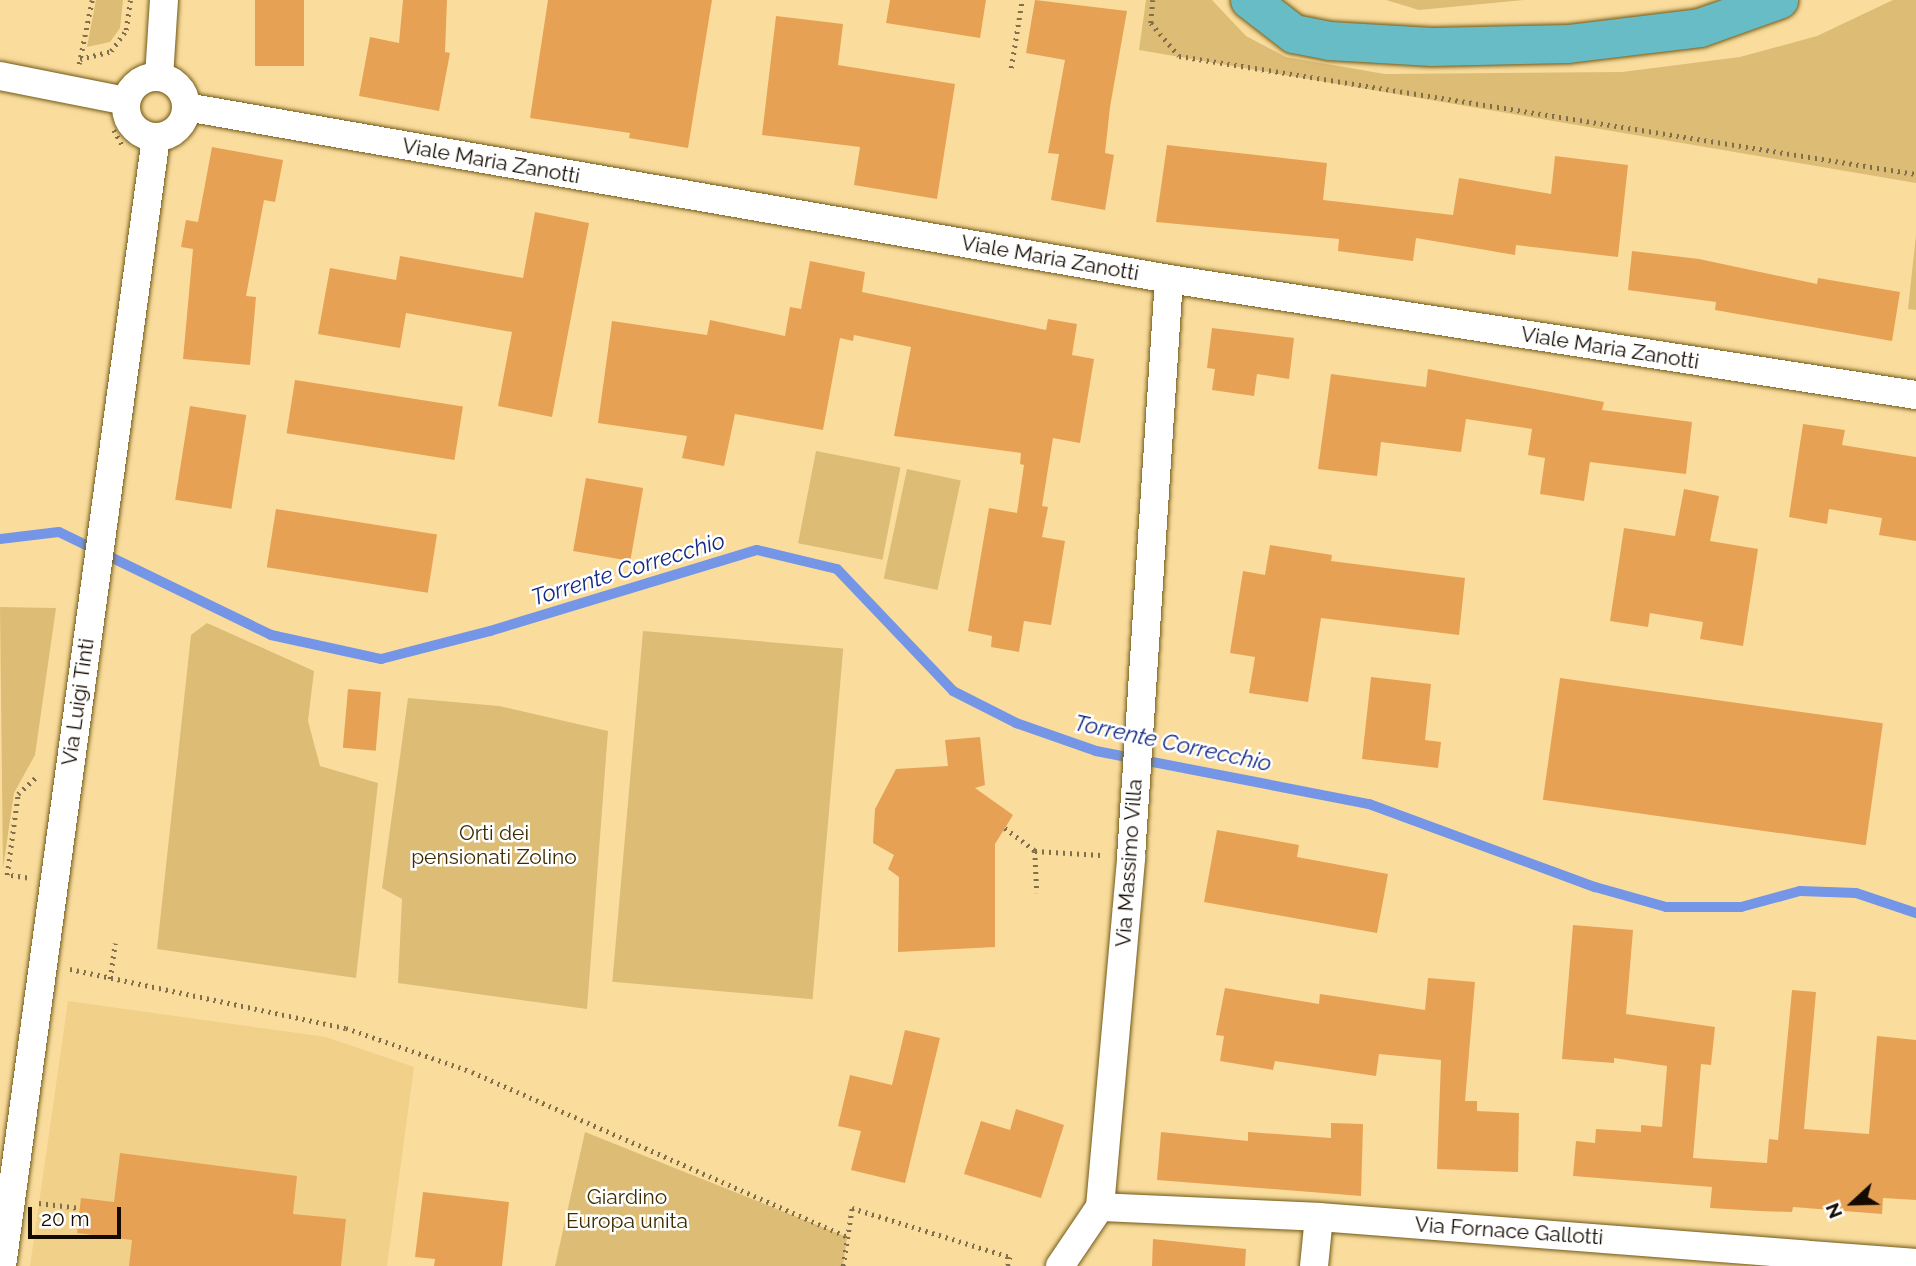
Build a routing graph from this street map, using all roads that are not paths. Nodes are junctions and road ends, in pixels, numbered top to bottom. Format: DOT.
graph roads {
  1 [pos="164,0"];
  2 [pos="1250,0"];
  3 [pos="1779,0"];
  4 [pos="0,76"];
  5 [pos="159,77"];
  6 [pos="126,101"];
  7 [pos="186,107"];
  8 [pos="156,138"];
  9 [pos="1169,279"];
  10 [pos="1916,395"];
  11 [pos="1101,1207"];
  12 [pos="1319,1217"];
  13 [pos="1916,1263"];
  14 [pos="2,1266"];
  15 [pos="1060,1266"];
  16 [pos="1314,1266"];
  1 -- 5 [label="street"];
  2 -- 3 [label="highway"];
  4 -- 6 [label="street"];
  5 -- 6 [label="street"];
  5 -- 7 [label="street"];
  6 -- 8 [label="street"];
  7 -- 8 [label="street"];
  7 -- 9 [label="street, Viale Maria Zanotti"];
  8 -- 14 [label="street, Via Luigi Tinti"];
  9 -- 10 [label="street, Viale Maria Zanotti"];
  9 -- 11 [label="street, Via Massimo Villa"];
  11 -- 12 [label="street, Via Fornace Gallotti"];
  11 -- 15 [label="street"];
  12 -- 13 [label="street, Via Fornace Gallotti"];
  12 -- 16 [label="street"];
}
